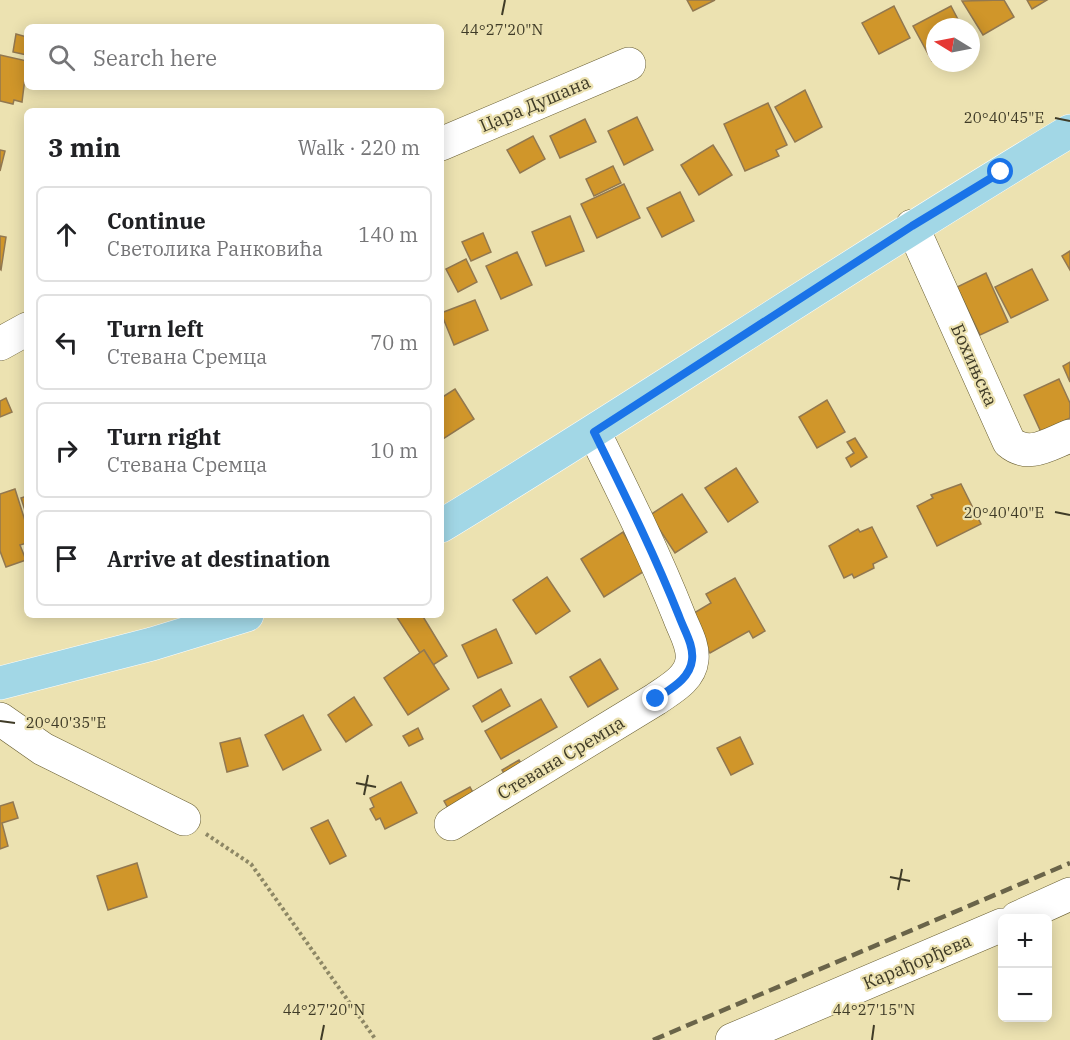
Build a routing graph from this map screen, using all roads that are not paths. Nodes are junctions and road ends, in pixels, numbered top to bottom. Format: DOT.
graph roads {
  1 [pos="629,64"];
  2 [pos="1070,131"];
  3 [pos="444,143"];
  4 [pos="912,226"];
  5 [pos="24,331"];
  6 [pos="0,344"];
  7 [pos="594,432"];
  8 [pos="1070,436"];
  9 [pos="444,524"];
  10 [pos="237,618"];
  11 [pos="0,683"];
  12 [pos="0,719"];
  13 [pos="184,819"];
  14 [pos="451,824"];
  15 [pos="1070,894"];
  16 [pos="1026,914"];
  17 [pos="998,927"];
  18 [pos="732,1040"];
  1 -- 3 [label="street, Цара Душана"];
  2 -- 4 [label="main road"];
  4 -- 7 [label="main road"];
  4 -- 8 [label="street, Бохињска"];
  5 -- 6 [label="street"];
  7 -- 9 [label="main road"];
  7 -- 14 [label="street, Стевана Сремца"];
  10 -- 11 [label="main road"];
  12 -- 13 [label="street"];
  15 -- 16 [label="street"];
  17 -- 18 [label="street, Карађорђева"];
}
